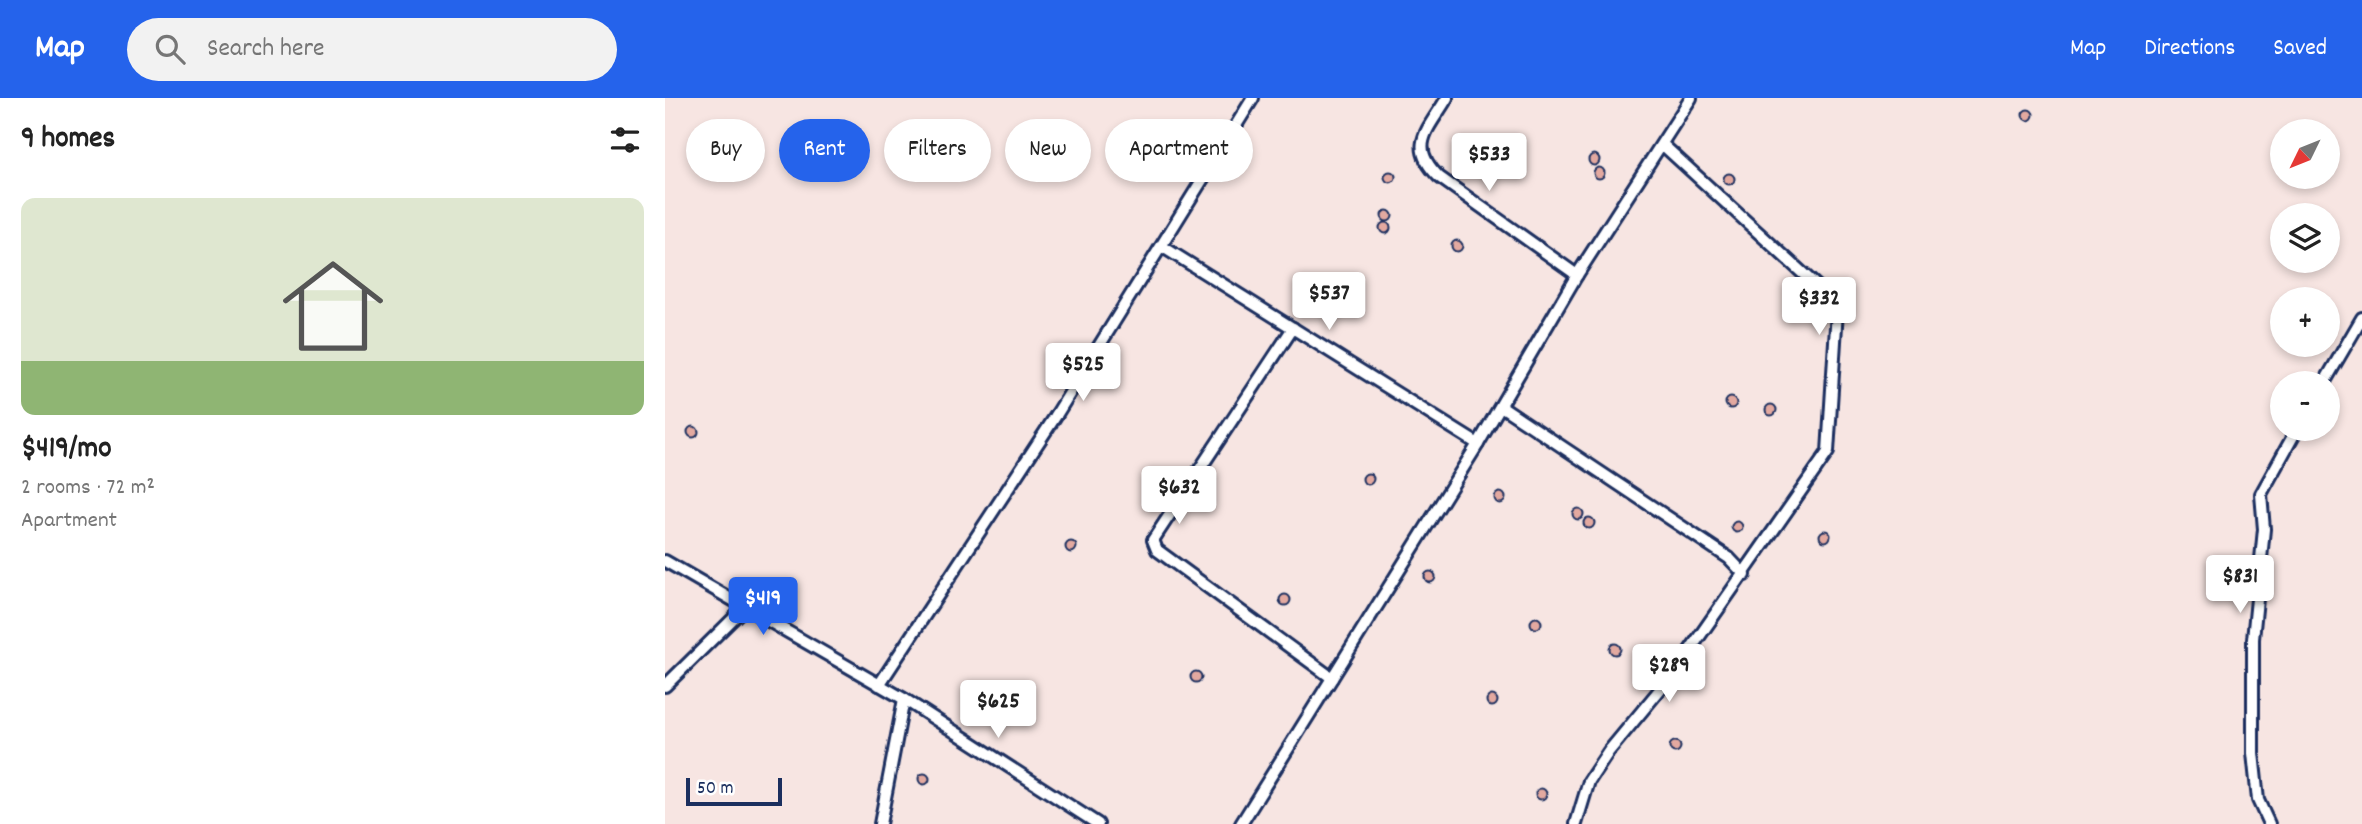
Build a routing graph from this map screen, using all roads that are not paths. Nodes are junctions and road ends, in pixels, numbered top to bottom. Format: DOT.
graph roads {
  1 [pos="1252,98"];
  2 [pos="1447,98"];
  3 [pos="1691,98"];
  4 [pos="1663,145"];
  5 [pos="1163,247"];
  6 [pos="1577,275"];
  7 [pos="2362,318"];
  8 [pos="1293,328"];
  9 [pos="2331,371"];
  10 [pos="1501,405"];
  11 [pos="2290,441"];
  12 [pos="1478,444"];
  13 [pos="665,561"];
  14 [pos="1745,575"];
  15 [pos="744,608"];
  16 [pos="1332,678"];
  17 [pos="879,685"];
  18 [pos="665,686"];
  19 [pos="904,699"];
  20 [pos="880,824"];
  21 [pos="1098,824"];
  22 [pos="1241,824"];
  23 [pos="1576,824"];
  24 [pos="2269,824"];
  1 -- 5 [label="street"];
  2 -- 6 [label="street"];
  3 -- 4 [label="street"];
  4 -- 6 [label="street"];
  4 -- 14 [label="street"];
  5 -- 8 [label="street"];
  5 -- 17 [label="street"];
  6 -- 10 [label="street"];
  7 -- 9 [label="street"];
  8 -- 12 [label="street"];
  8 -- 16 [label="street"];
  10 -- 12 [label="street"];
  10 -- 14 [label="street"];
  11 -- 24 [label="street"];
  12 -- 16 [label="street"];
  13 -- 15 [label="street"];
  14 -- 23 [label="street"];
  15 -- 17 [label="street"];
  15 -- 18 [label="street"];
  16 -- 22 [label="street"];
  17 -- 19 [label="street"];
  19 -- 20 [label="street"];
  19 -- 21 [label="street"];
}
